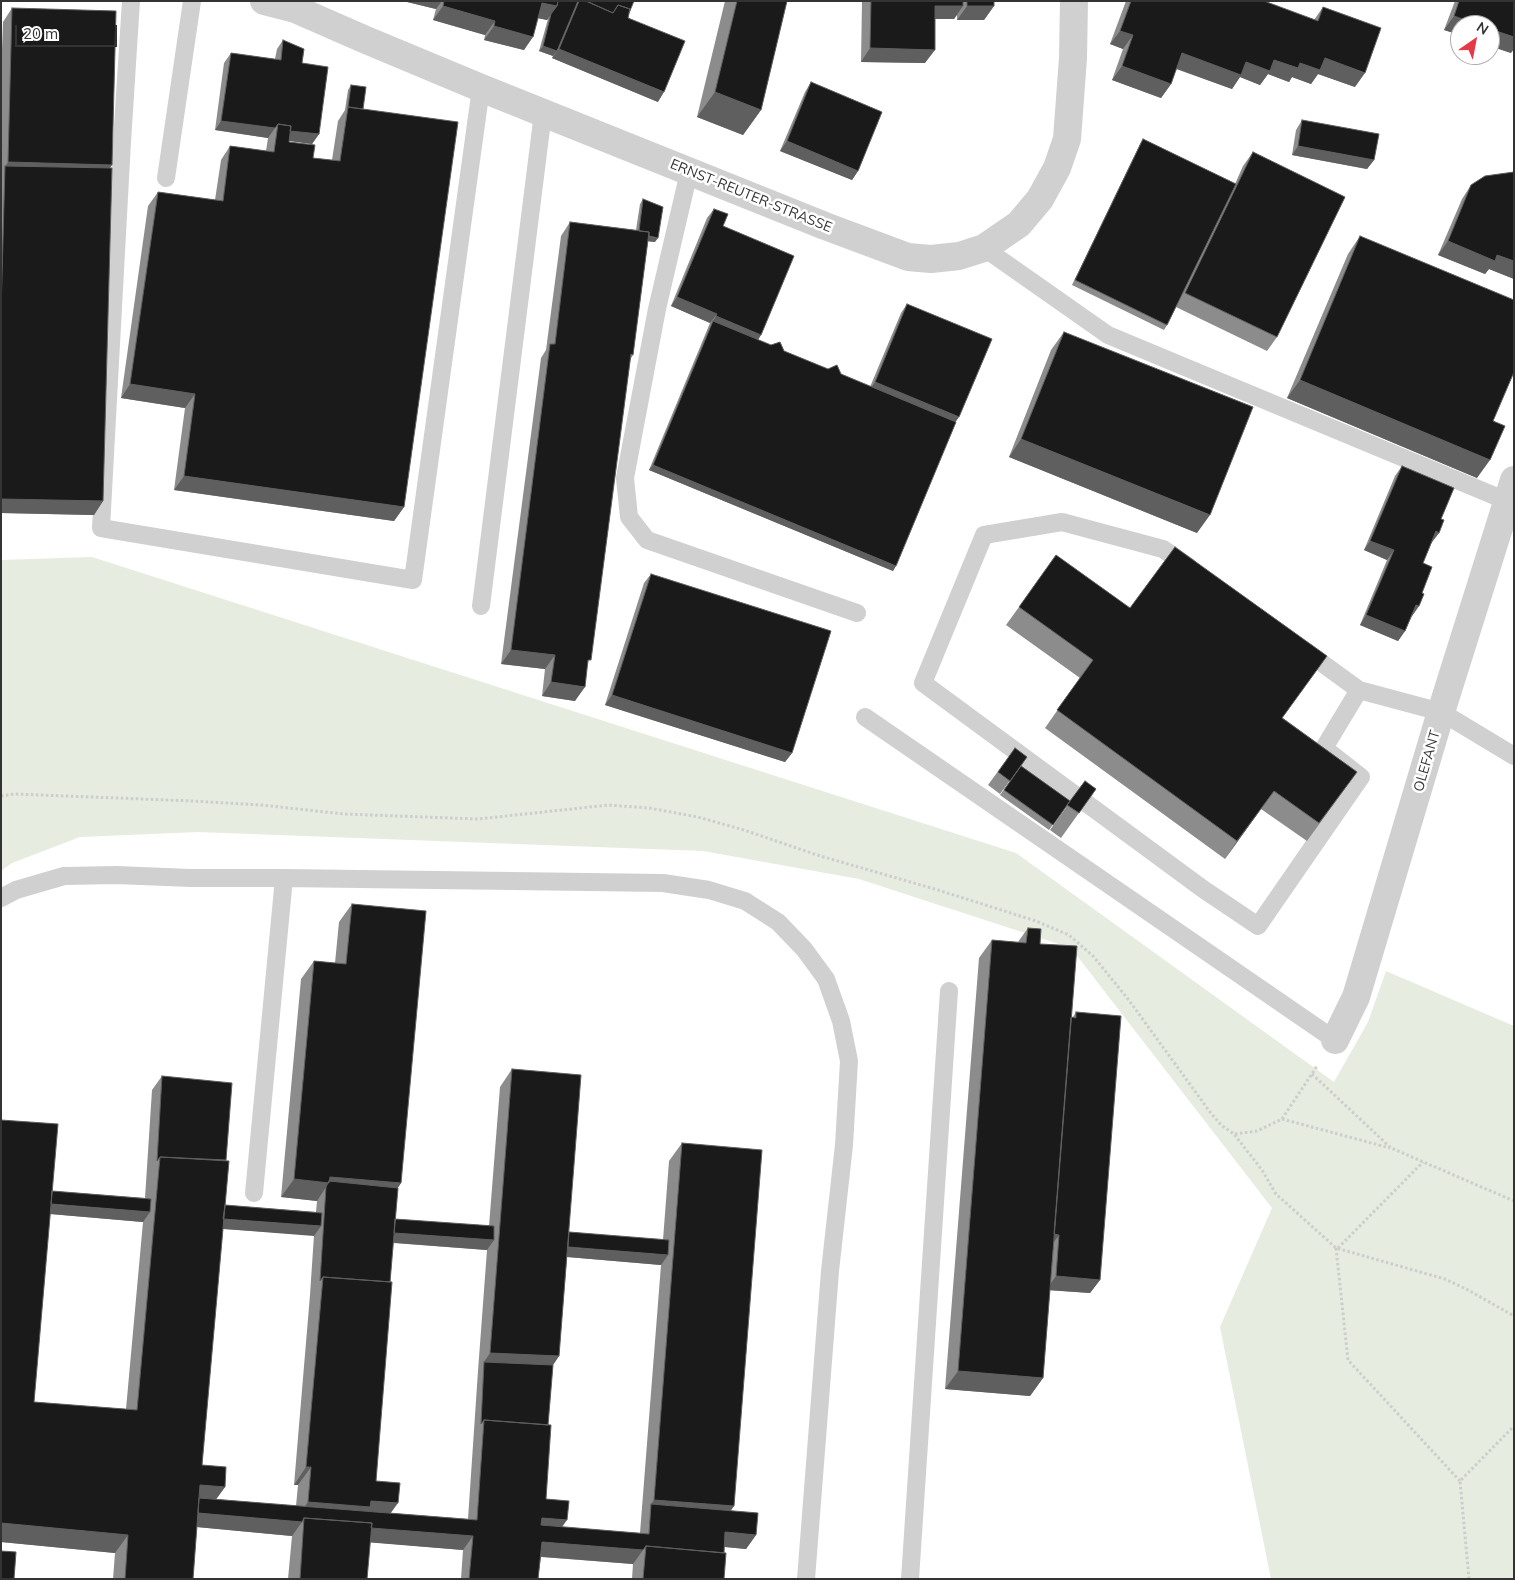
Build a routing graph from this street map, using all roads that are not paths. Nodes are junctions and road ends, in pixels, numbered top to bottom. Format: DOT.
graph roads {
  1 [pos="131,1"];
  2 [pos="192,1"];
  3 [pos="264,1"];
  4 [pos="1074,1"];
  5 [pos="296,5"];
  6 [pos="481,88"];
  7 [pos="542,113"];
  8 [pos="689,172"];
  9 [pos="166,178"];
  10 [pos="984,248"];
  11 [pos="1511,490"];
  12 [pos="1202,577"];
  13 [pos="481,606"];
  14 [pos="857,613"];
  15 [pos="1289,639"];
  16 [pos="1359,690"];
  17 [pos="1442,712"];
  18 [pos="865,717"];
  19 [pos="1514,756"];
  20 [pos="284,878"];
  21 [pos="1,898"];
  22 [pos="949,990"];
  23 [pos="1335,1040"];
  24 [pos="254,1193"];
  25 [pos="806,1579"];
  26 [pos="910,1579"];
  1 -- 6 [label="lane"];
  2 -- 9 [label="lane"];
  3 -- 5 [label="street, ERNST-REUTER-STRASSE"];
  4 -- 10 [label="street, ERNST-REUTER-STRASSE"];
  5 -- 6 [label="street, ERNST-REUTER-STRASSE"];
  6 -- 7 [label="street, ERNST-REUTER-STRASSE"];
  7 -- 8 [label="street, ERNST-REUTER-STRASSE"];
  7 -- 13 [label="lane"];
  8 -- 10 [label="street, ERNST-REUTER-STRASSE"];
  8 -- 14 [label="lane"];
  10 -- 11 [label="lane"];
  11 -- 17 [label="street, OLEFANT"];
  12 -- 16 [label="lane"];
  15 -- 16 [label="lane"];
  16 -- 17 [label="lane"];
  17 -- 19 [label="lane"];
  17 -- 23 [label="street, OLEFANT"];
  18 -- 23 [label="lane"];
  20 -- 21 [label="lane"];
  20 -- 24 [label="lane"];
  20 -- 25 [label="lane"];
  22 -- 26 [label="lane"];
}
